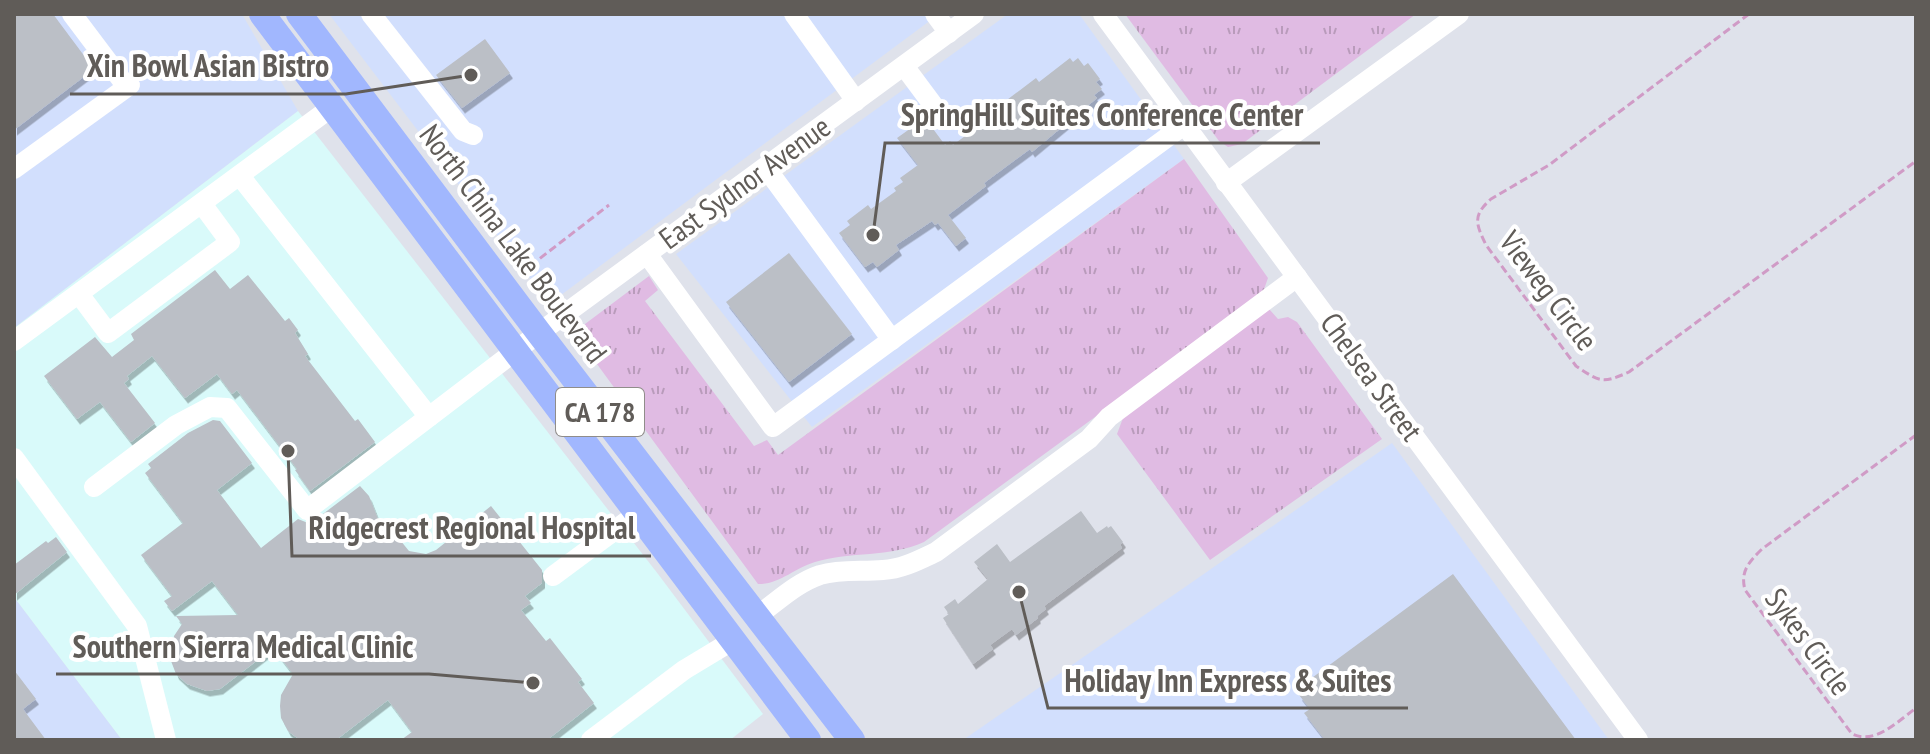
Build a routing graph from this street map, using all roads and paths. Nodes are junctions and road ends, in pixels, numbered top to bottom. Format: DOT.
graph roads {
  1 [pos="72,14"];
  2 [pos="262,14"];
  3 [pos="299,14"];
  4 [pos="371,14"];
  5 [pos="794,14"];
  6 [pos="935,14"];
  7 [pos="974,14"];
  8 [pos="1103,14"];
  9 [pos="1459,14"];
  10 [pos="1749,14"];
  11 [pos="949,33"];
  12 [pos="904,66"];
  13 [pos="856,101"];
  14 [pos="332,107"];
  15 [pos="936,109"];
  16 [pos="1184,125"];
  17 [pos="473,135"];
  18 [pos="1916,161"];
  19 [pos="766,168"];
  20 [pos="14,169"];
  21 [pos="240,176"];
  22 [pos="1226,183"];
  23 [pos="202,204"];
  24 [pos="609,205"];
  25 [pos="647,254"];
  26 [pos="521,273"];
  27 [pos="1297,277"];
  28 [pos="79,294"];
  29 [pos="539,333"];
  30 [pos="892,340"];
  31 [pos="14,341"];
  32 [pos="515,352"];
  33 [pos="429,417"];
  34 [pos="1916,435"];
  35 [pos="14,458"];
  36 [pos="94,487"];
  37 [pos="638,513"];
  38 [pos="553,576"];
  39 [pos="757,616"];
  40 [pos="732,641"];
  41 [pos="1916,708"];
  42 [pos="848,735"];
  43 [pos="166,740"];
  44 [pos="591,740"];
  45 [pos="808,740"];
  46 [pos="1638,740"];
  1 -- 20 [label="street"];
  2 -- 14 [label="main road, North China Lake Boulevard / CA 178"];
  3 -- 29 [label="main road, North China Lake Boulevard / CA 178"];
  4 -- 17 [label="street"];
  5 -- 13 [label="street"];
  6 -- 11 [label="street"];
  7 -- 11 [label="street, East Sydnor Avenue"];
  8 -- 16 [label="street, Chelsea Street"];
  9 -- 22 [label="street"];
  10 -- 18 [label="path, Vieweg Circle"];
  11 -- 12 [label="street, East Sydnor Avenue"];
  12 -- 13 [label="street, East Sydnor Avenue"];
  12 -- 15 [label="street"];
  13 -- 19 [label="street, East Sydnor Avenue"];
  14 -- 21 [label="street"];
  14 -- 32 [label="main road, North China Lake Boulevard / CA 178"];
  16 -- 22 [label="street, Chelsea Street"];
  16 -- 30 [label="street"];
  19 -- 25 [label="street, East Sydnor Avenue"];
  19 -- 30 [label="street"];
  21 -- 23 [label="street"];
  21 -- 33 [label="street"];
  22 -- 27 [label="street, Chelsea Street"];
  23 -- 28 [label="street"];
  23 -- 28 [label="street"];
  24 -- 26 [label="path"];
  25 -- 29 [label="street, East Sydnor Avenue"];
  25 -- 30 [label="street"];
  27 -- 39 [label="street"];
  27 -- 46 [label="street, Chelsea Street"];
  28 -- 31 [label="street"];
  29 -- 32 [label="street, East Sydnor Avenue"];
  29 -- 39 [label="main road, North China Lake Boulevard / CA 178"];
  32 -- 33 [label="street, East Sydnor Avenue"];
  32 -- 37 [label="main road, North China Lake Boulevard / CA 178"];
  33 -- 36 [label="street, East Sydnor Avenue"];
  34 -- 41 [label="path, Sykes Circle"];
  35 -- 43 [label="street"];
  37 -- 38 [label="street"];
  37 -- 40 [label="main road, North China Lake Boulevard / CA 178"];
  39 -- 42 [label="main road, North China Lake Boulevard / CA 178"];
  40 -- 42 [label="main road"];
  40 -- 44 [label="street"];
  40 -- 45 [label="main road, North China Lake Boulevard / CA 178"];
}
